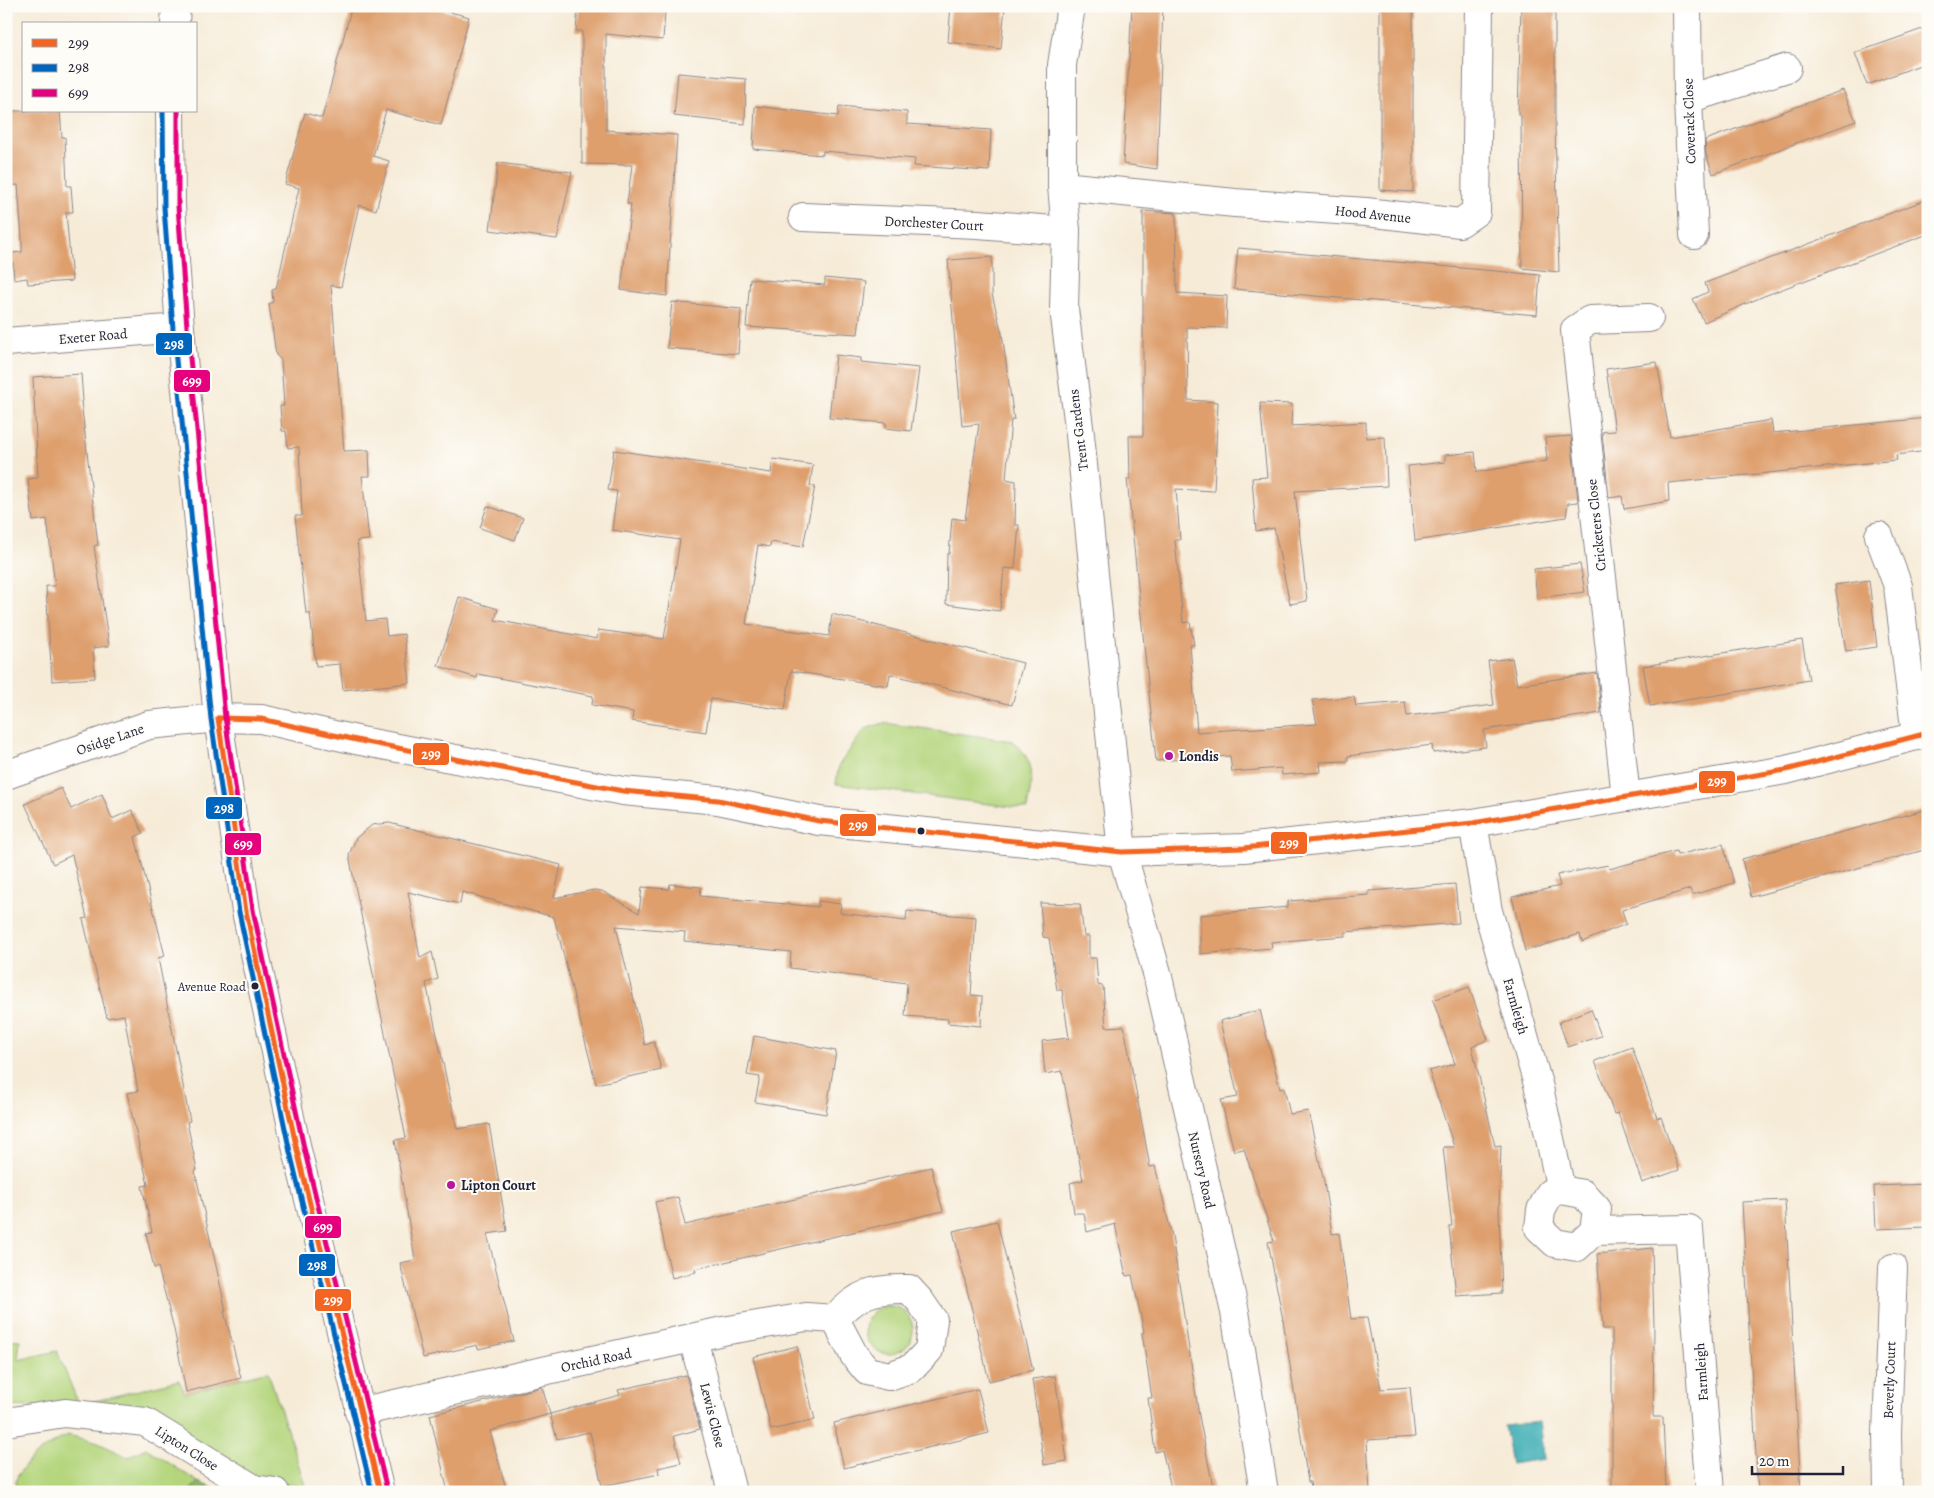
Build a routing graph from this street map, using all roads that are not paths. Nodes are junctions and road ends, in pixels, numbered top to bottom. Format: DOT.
graph roads {
  1 [pos="176,6"];
  2 [pos="1071,6"];
  3 [pos="1479,6"];
  4 [pos="1687,6"];
  5 [pos="174,22"];
  6 [pos="1787,68"];
  7 [pos="1688,99"];
  8 [pos="170,112"];
  9 [pos="1062,186"];
  10 [pos="803,217"];
  11 [pos="1066,231"];
  12 [pos="1694,235"];
  13 [pos="1650,318"];
  14 [pos="180,328"];
  15 [pos="6,342"];
  16 [pos="1879,536"];
  17 [pos="218,718"];
  18 [pos="1925,735"];
  19 [pos="6,775"];
  20 [pos="1626,797"];
  21 [pos="1473,823"];
  22 [pos="1122,852"];
  23 [pos="1561,1190"];
  24 [pos="1594,1231"];
  25 [pos="1893,1268"];
  26 [pos="834,1319"];
  27 [pos="693,1338"];
  28 [pos="359,1412"];
  29 [pos="6,1422"];
  30 [pos="275,1492"];
  31 [pos="380,1492"];
  32 [pos="732,1492"];
  33 [pos="1264,1492"];
  34 [pos="1710,1492"];
  35 [pos="1888,1492"];
  1 -- 5 [label="street"];
  2 -- 9 [label="street, Trent Gardens"];
  3 -- 9 [label="street, Hood Avenue"];
  4 -- 7 [label="street, Coverack Close"];
  6 -- 7 [label="street"];
  7 -- 12 [label="street, Coverack Close"];
  8 -- 14 [label="street"];
  9 -- 11 [label="street, Trent Gardens"];
  10 -- 11 [label="street, Dorchester Court"];
  11 -- 22 [label="street, Trent Gardens"];
  13 -- 20 [label="street, Cricketers Close"];
  14 -- 15 [label="street, Exeter Road"];
  14 -- 17 [label="street"];
  16 -- 18 [label="street"];
  17 -- 19 [label="street, Osidge Lane"];
  17 -- 22 [label="street"];
  17 -- 28 [label="street"];
  18 -- 20 [label="street"];
  20 -- 21 [label="street"];
  21 -- 22 [label="street"];
  21 -- 23 [label="street, Farmleigh"];
  22 -- 33 [label="street, Nursery Road"];
  23 -- 24 [label="street"];
  23 -- 24 [label="street"];
  24 -- 34 [label="street, Farmleigh"];
  25 -- 35 [label="street, Beverly Court"];
  26 -- 27 [label="street, Orchid Road"];
  27 -- 28 [label="street, Orchid Road"];
  27 -- 32 [label="street, Lewis Close"];
  28 -- 31 [label="street"];
  29 -- 30 [label="street, Lipton Close"];
}
